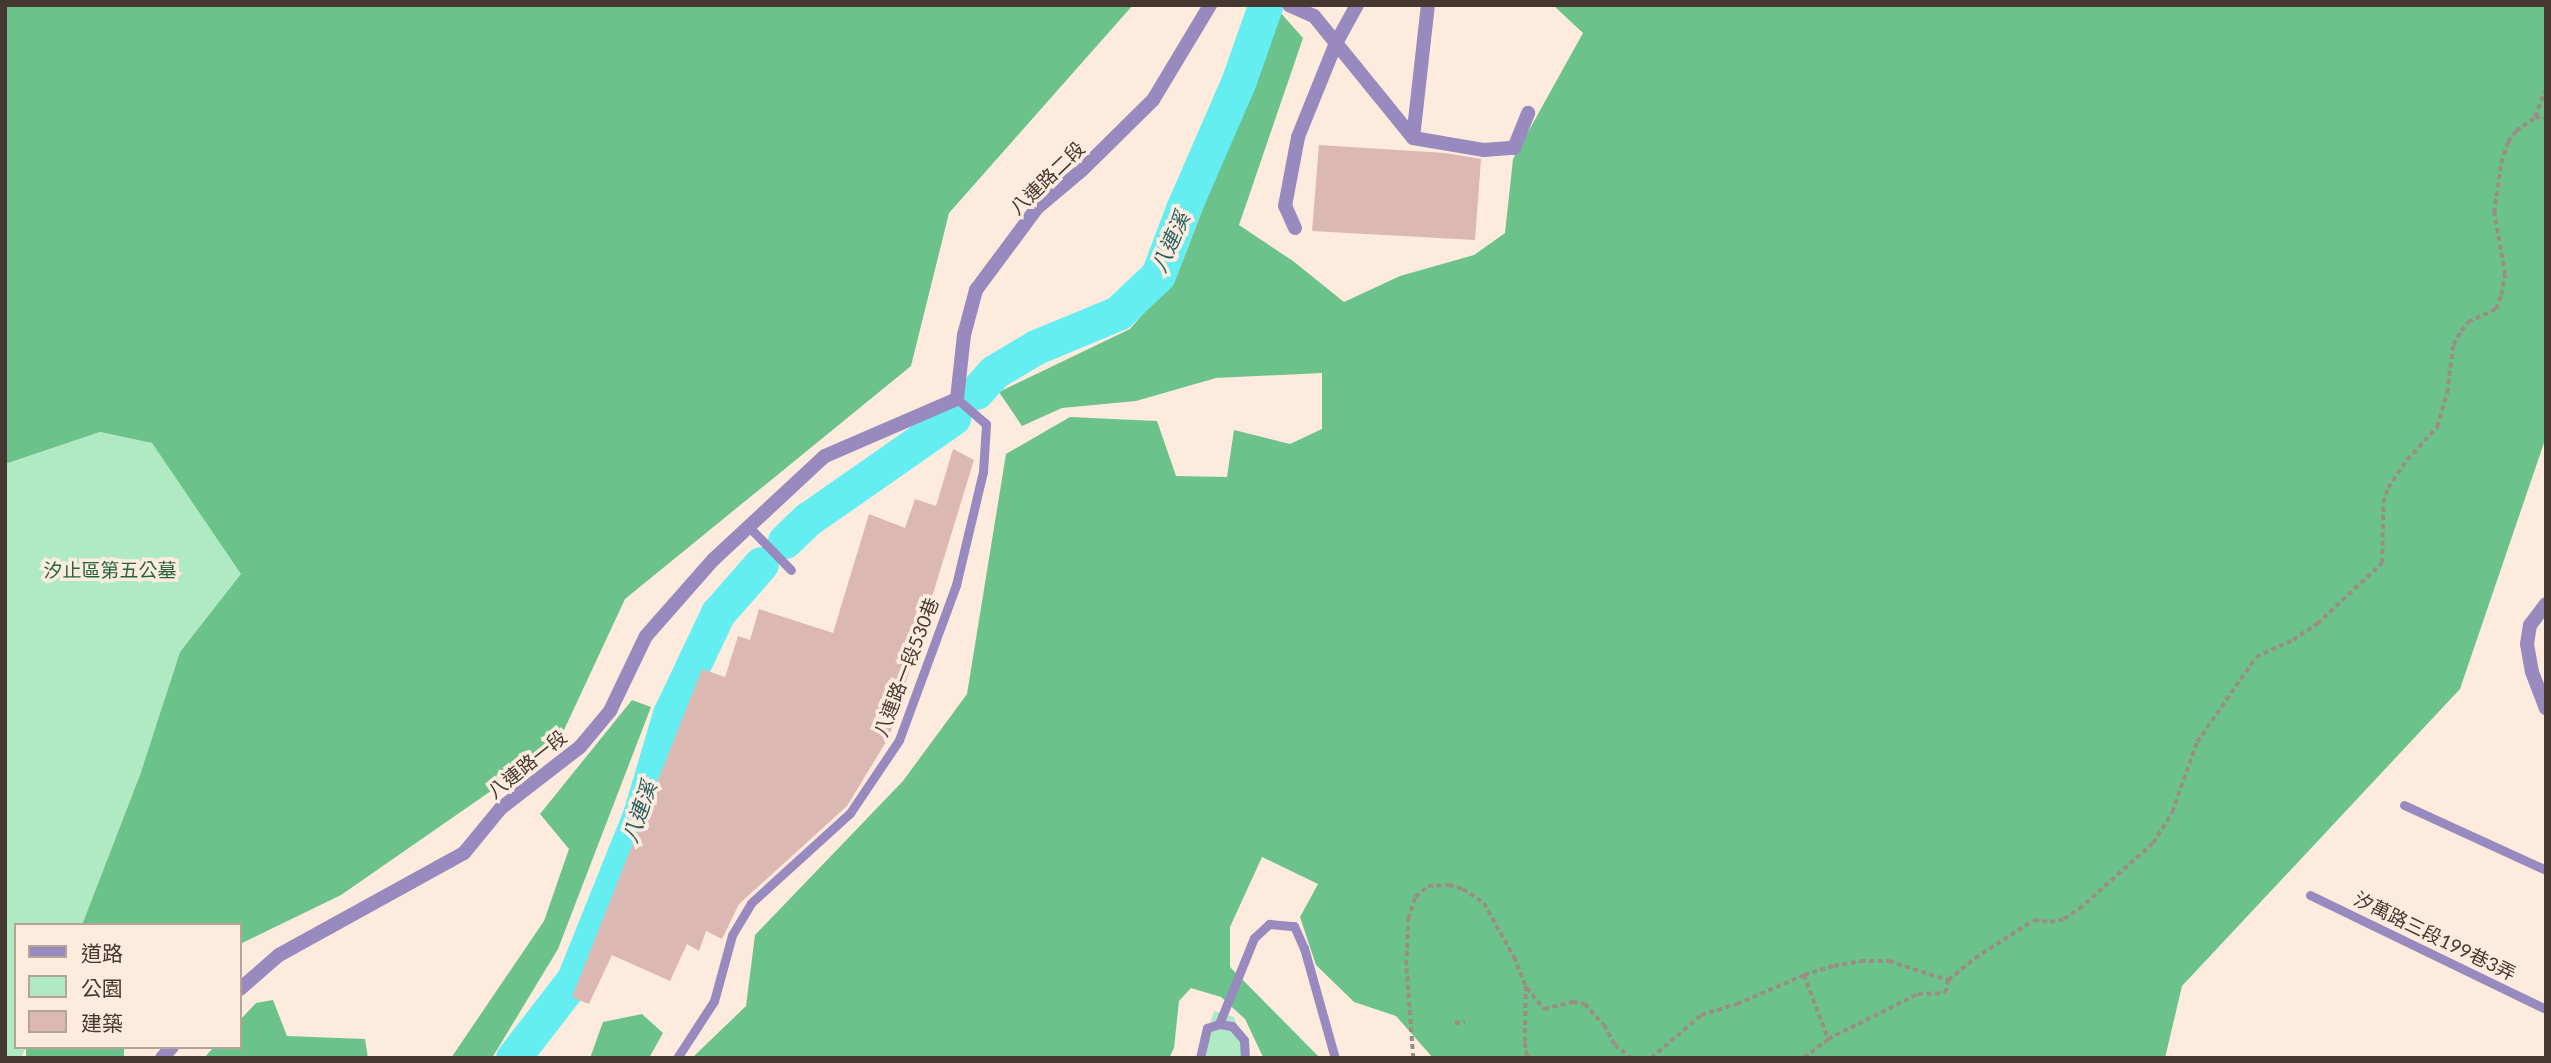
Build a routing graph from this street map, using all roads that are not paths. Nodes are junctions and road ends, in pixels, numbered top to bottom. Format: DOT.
graph roads {
  1 [pos="1210,5"];
  2 [pos="1289,5"];
  3 [pos="1357,5"];
  4 [pos="1428,5"];
  5 [pos="1336,43"];
  6 [pos="1528,113"];
  7 [pos="1413,138"];
  8 [pos="1296,228"];
  9 [pos="957,399"];
  10 [pos="749,527"];
  11 [pos="791,570"];
  12 [pos="2546,604"];
  13 [pos="2546,708"];
  14 [pos="2404,805"];
  15 [pos="2546,870"];
  16 [pos="2310,895"];
  17 [pos="242,987"];
  18 [pos="2546,1009"];
  19 [pos="1219,1024"];
  20 [pos="677,1058"];
  21 [pos="1200,1058"];
  22 [pos="1245,1058"];
  23 [pos="1335,1058"];
  1 -- 9 [label="street, 八連路二段"];
  2 -- 5 [label="street"];
  3 -- 5 [label="street"];
  4 -- 7 [label="street"];
  5 -- 7 [label="street"];
  5 -- 8 [label="street"];
  6 -- 7 [label="street"];
  9 -- 10 [label="street, 八連路一段"];
  9 -- 20 [label="lane, 八連路一段530巷"];
  10 -- 11 [label="lane"];
  10 -- 17 [label="street, 八連路一段"];
  12 -- 13 [label="street"];
  14 -- 15 [label="lane"];
  16 -- 18 [label="lane, 汐萬路三段199巷3弄"];
  19 -- 21 [label="lane"];
  19 -- 22 [label="lane"];
  19 -- 23 [label="lane"];
}
